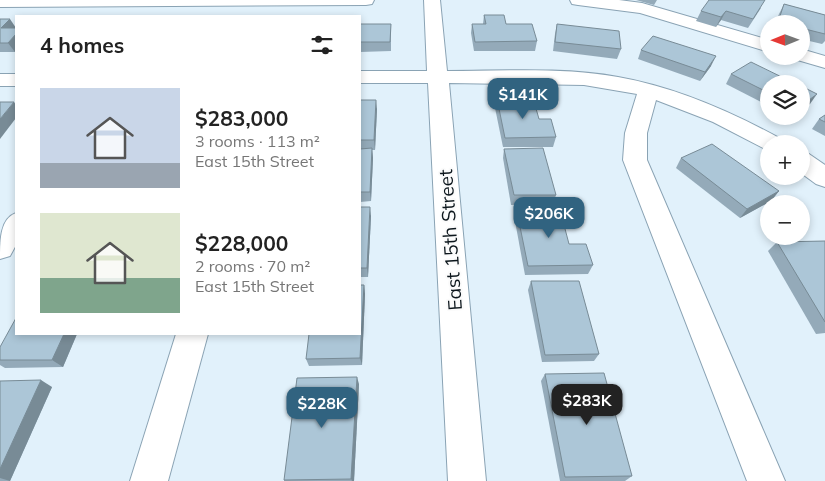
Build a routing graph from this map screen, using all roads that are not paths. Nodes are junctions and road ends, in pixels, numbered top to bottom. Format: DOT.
graph roads {
  1 [pos="366,0"];
  2 [pos="432,0"];
  3 [pos="578,0"];
  4 [pos="0,2"];
  5 [pos="760,43"];
  6 [pos="810,58"];
  7 [pos="825,62"];
  8 [pos="361,77"];
  9 [pos="439,77"];
  10 [pos="0,80"];
  11 [pos="15,80"];
  12 [pos="648,91"];
  13 [pos="760,137"];
  14 [pos="810,167"];
  15 [pos="825,178"];
  16 [pos="15,225"];
  17 [pos="0,248"];
  18 [pos="192,335"];
  19 [pos="149,481"];
  20 [pos="467,481"];
  21 [pos="766,481"];
  1 -- 4 [label="street"];
  2 -- 9 [label="street, East 15th Street"];
  3 -- 5 [label="street"];
  6 -- 7 [label="street"];
  8 -- 9 [label="street"];
  9 -- 12 [label="street"];
  9 -- 20 [label="street, East 15th Street"];
  10 -- 11 [label="street"];
  12 -- 13 [label="street"];
  12 -- 21 [label="street"];
  14 -- 15 [label="street"];
  16 -- 17 [label="street"];
  18 -- 19 [label="street"];
}
